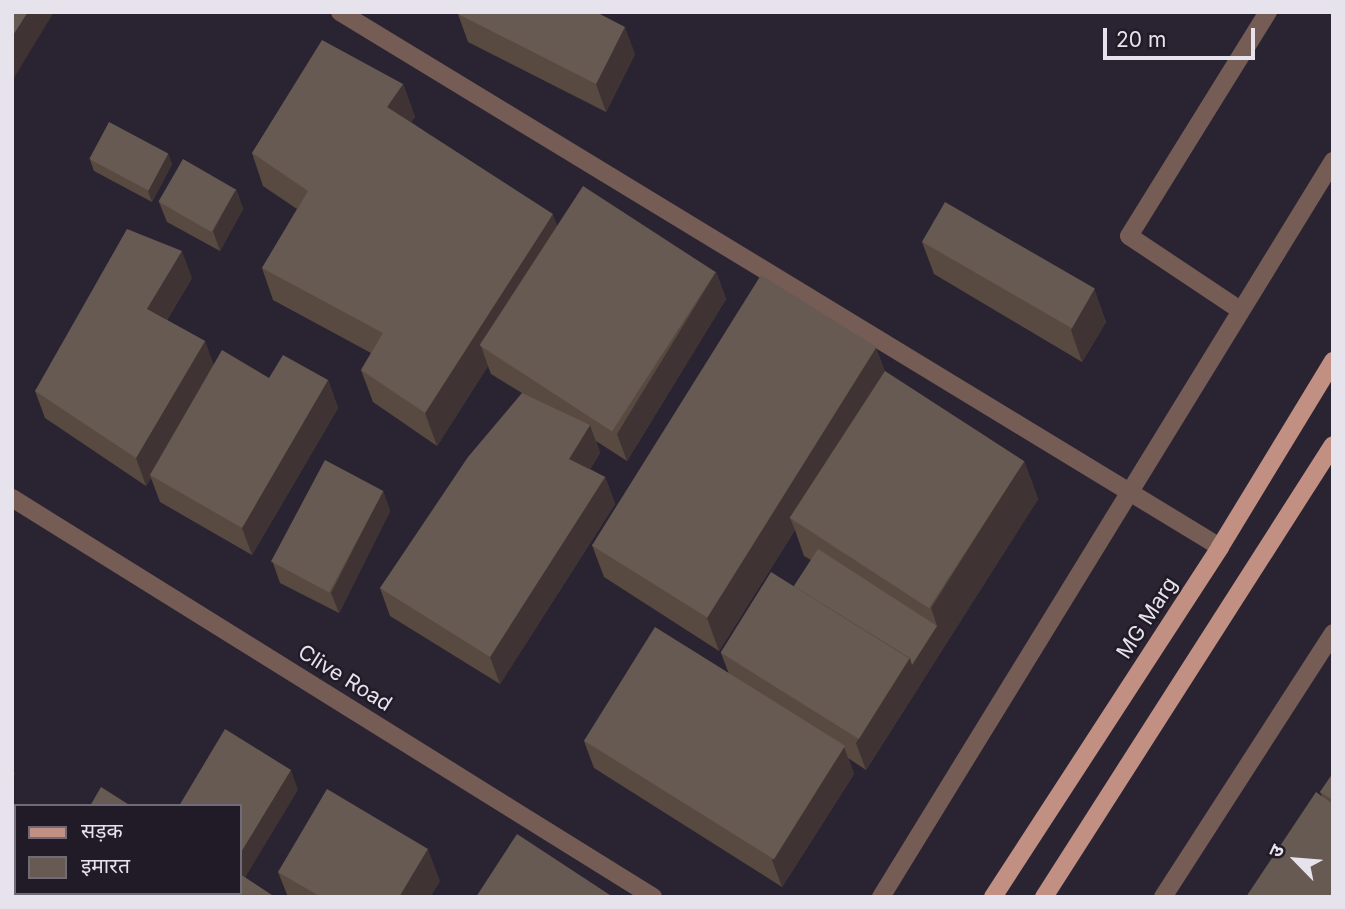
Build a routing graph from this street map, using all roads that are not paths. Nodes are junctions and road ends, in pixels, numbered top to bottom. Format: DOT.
graph roads {
  1 [pos="340,12"];
  2 [pos="1268,12"];
  3 [pos="1333,161"];
  4 [pos="1240,310"];
  5 [pos="1333,361"];
  6 [pos="1333,445"];
  7 [pos="1127,490"];
  8 [pos="12,498"];
  9 [pos="1220,547"];
  10 [pos="1333,634"];
  11 [pos="529,819"];
  12 [pos="514,841"];
  13 [pos="653,897"];
  14 [pos="881,897"];
  15 [pos="993,897"];
  16 [pos="1044,897"];
  17 [pos="1163,897"];
  1 -- 7 [label="street"];
  2 -- 4 [label="street"];
  3 -- 4 [label="street"];
  4 -- 7 [label="street"];
  5 -- 9 [label="main road, MG Marg"];
  6 -- 16 [label="main road"];
  7 -- 9 [label="street"];
  7 -- 14 [label="street"];
  8 -- 11 [label="street, Clive Road"];
  9 -- 15 [label="main road, MG Marg"];
  10 -- 17 [label="street"];
  11 -- 12 [label="street"];
  11 -- 13 [label="street, Clive Road"];
}
